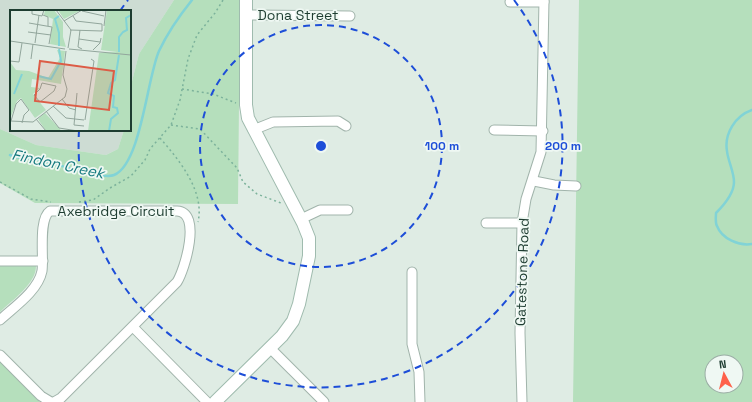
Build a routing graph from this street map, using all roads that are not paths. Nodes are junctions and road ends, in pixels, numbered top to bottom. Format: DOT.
graph roads {
  1 [pos="246,0"];
  2 [pos="544,1"];
  3 [pos="510,2"];
  4 [pos="246,15"];
  5 [pos="350,16"];
  6 [pos="346,126"];
  7 [pos="253,130"];
  8 [pos="494,130"];
  9 [pos="543,131"];
  10 [pos="534,181"];
  11 [pos="576,186"];
  12 [pos="348,210"];
  13 [pos="301,219"];
  14 [pos="486,223"];
  15 [pos="522,223"];
  16 [pos="0,261"];
  17 [pos="43,261"];
  18 [pos="412,272"];
  19 [pos="0,320"];
  20 [pos="133,328"];
  21 [pos="270,348"];
  22 [pos="0,355"];
  23 [pos="51,402"];
  24 [pos="54,402"];
  25 [pos="206,402"];
  26 [pos="215,402"];
  27 [pos="324,402"];
  28 [pos="420,402"];
  29 [pos="522,402"];
  1 -- 4 [label="street"];
  2 -- 3 [label="street"];
  2 -- 9 [label="street, Gatestone Road"];
  4 -- 5 [label="street, Dona Street"];
  4 -- 7 [label="street"];
  6 -- 7 [label="street"];
  7 -- 13 [label="street"];
  8 -- 9 [label="street"];
  9 -- 10 [label="street, Gatestone Road"];
  10 -- 11 [label="street"];
  10 -- 15 [label="street, Gatestone Road"];
  12 -- 13 [label="street"];
  13 -- 21 [label="street"];
  14 -- 15 [label="street"];
  15 -- 29 [label="street, Gatestone Road"];
  16 -- 17 [label="street"];
  17 -- 19 [label="street, Axebridge Circuit"];
  17 -- 20 [label="street, Axebridge Circuit"];
  18 -- 28 [label="street"];
  20 -- 24 [label="street, Axebridge Circuit"];
  20 -- 25 [label="street"];
  21 -- 26 [label="street"];
  21 -- 27 [label="street"];
  22 -- 23 [label="street"];
}
